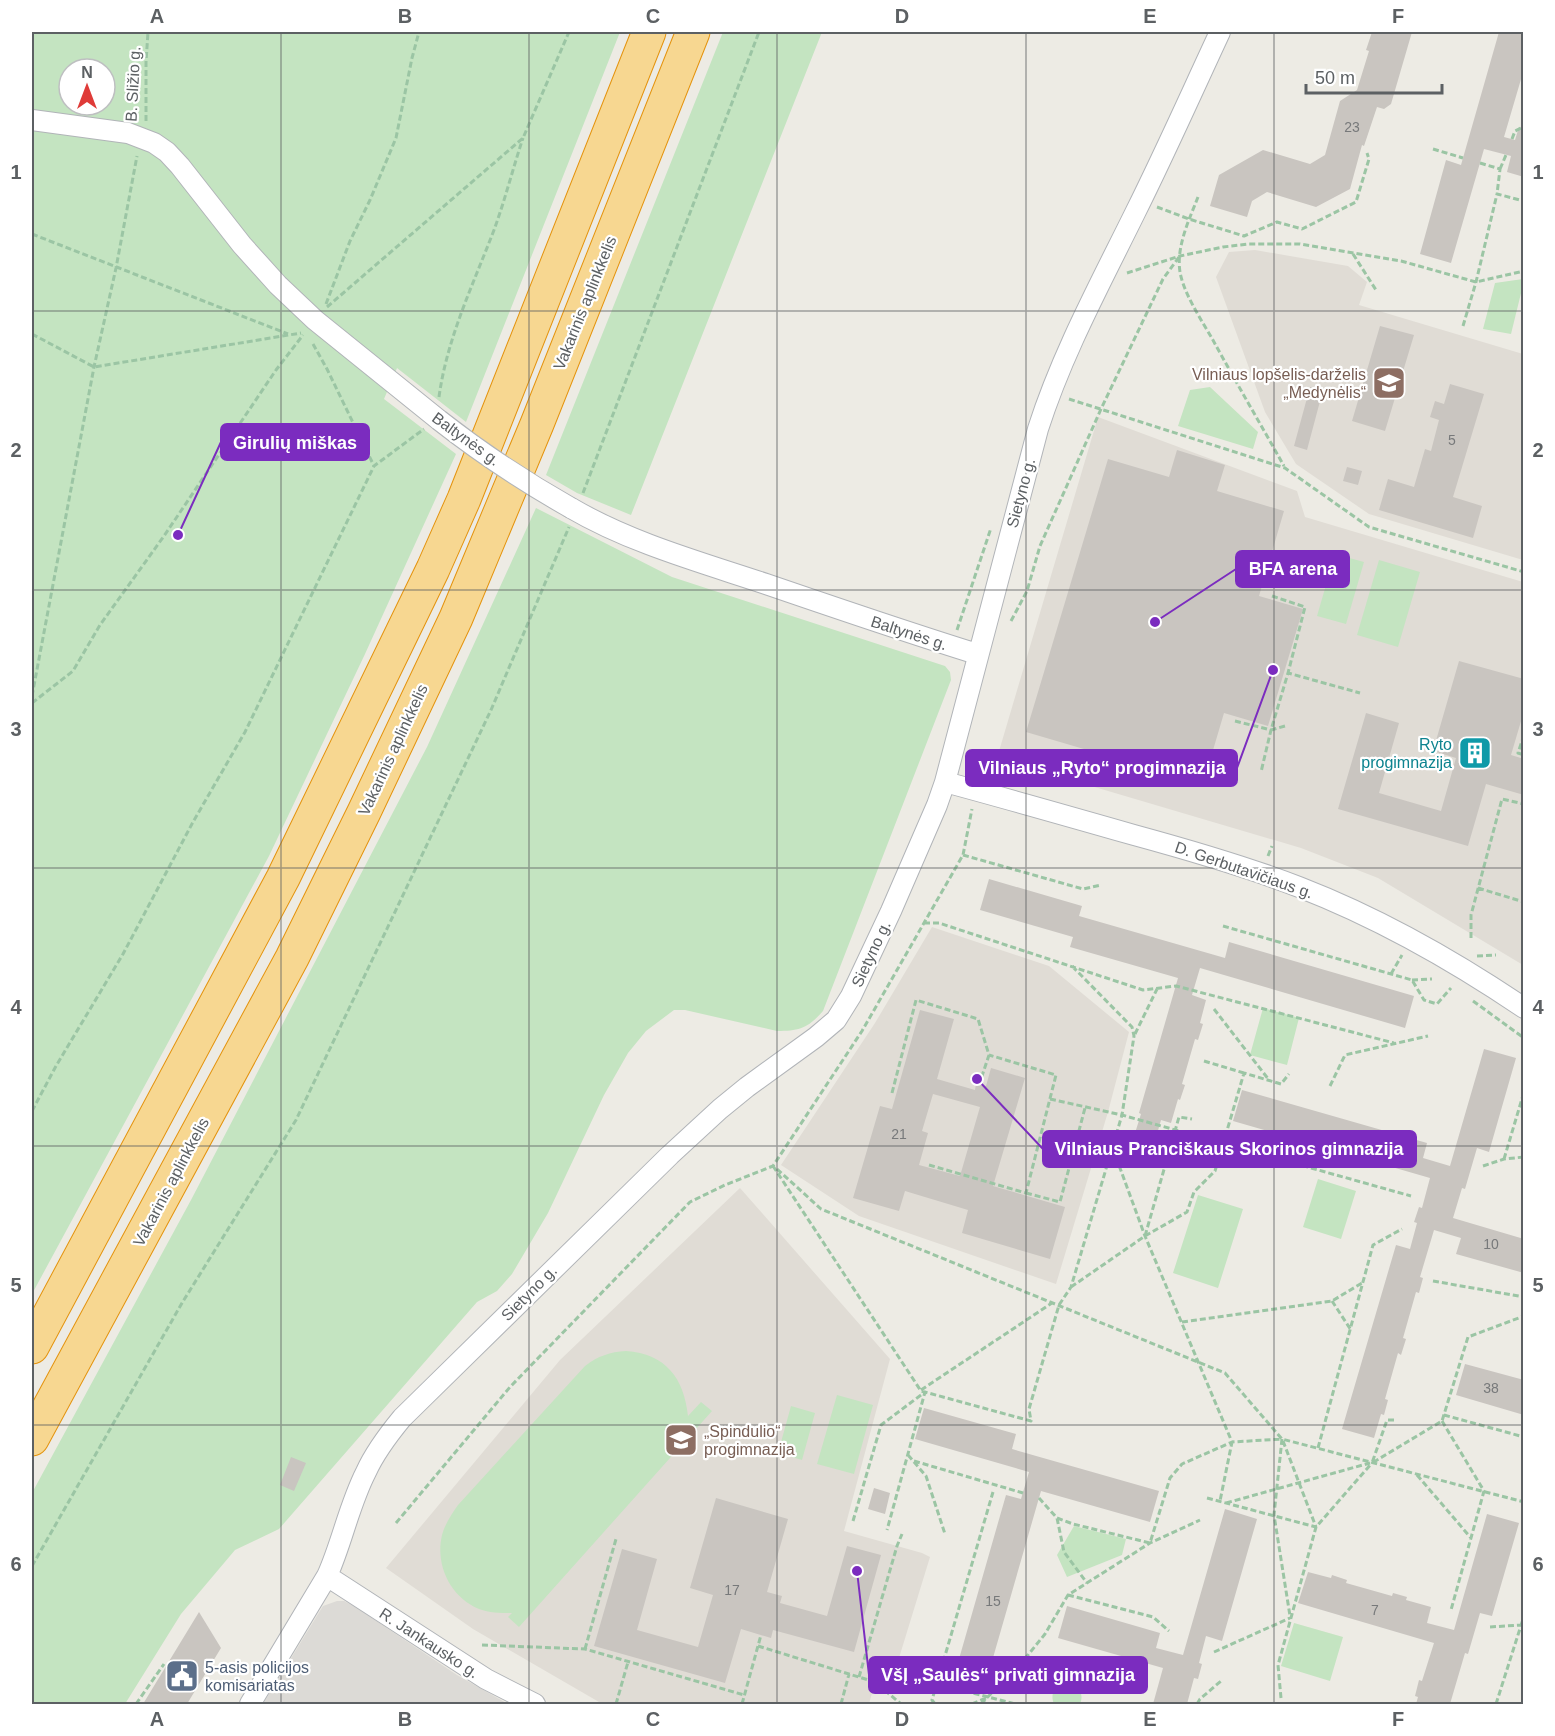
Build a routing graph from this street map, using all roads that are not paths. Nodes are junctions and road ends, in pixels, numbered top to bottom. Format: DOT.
graph roads {
  1 [pos="649,32"];
  2 [pos="693,32"];
  3 [pos="1220,32"];
  4 [pos="32,120"];
  5 [pos="978,654"];
  6 [pos="945,782"];
  7 [pos="1524,1008"];
  8 [pos="32,1347"];
  9 [pos="32,1439"];
  10 [pos="327,1576"];
  11 [pos="250,1704"];
  12 [pos="535,1704"];
  1 -- 8 [label="highway"];
  2 -- 9 [label="highway, Vakarinis aplinkkelis"];
  3 -- 5 [label="street, Sietyno g."];
  4 -- 5 [label="street, Baltynės g., bridge"];
  5 -- 6 [label="street, Sietyno g."];
  6 -- 7 [label="street, D. Gerbutavičiaus g."];
  6 -- 10 [label="street, Sietyno g."];
  10 -- 11 [label="street, Sietyno g."];
  10 -- 12 [label="street, R. Jankausko g."];
}
